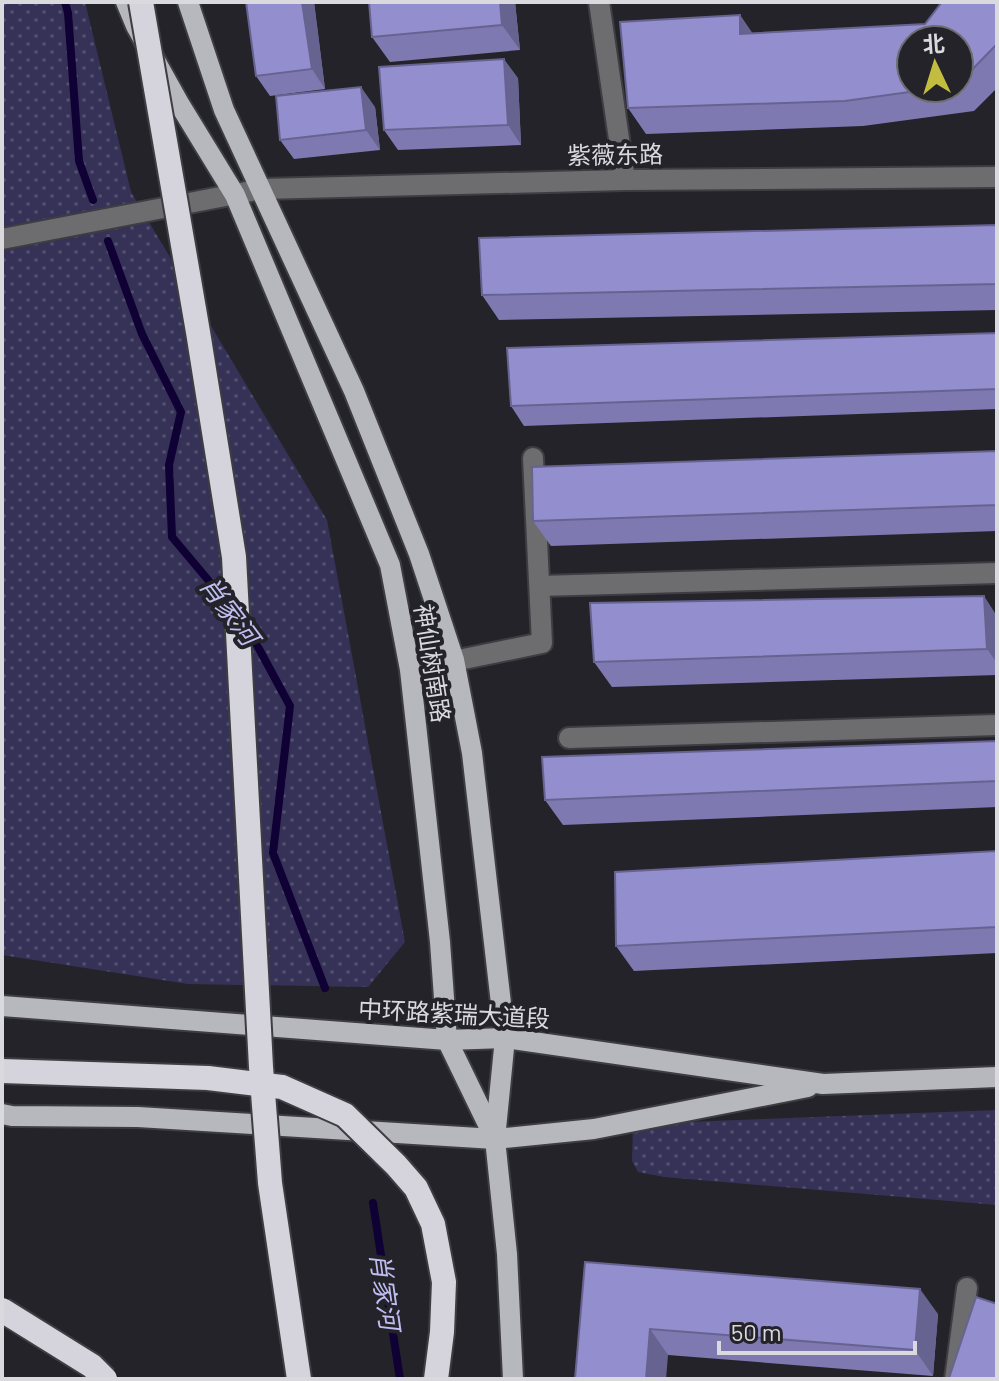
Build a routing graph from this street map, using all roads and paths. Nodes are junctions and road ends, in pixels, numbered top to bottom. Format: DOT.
graph roads {
  1 [pos="126,2"];
  2 [pos="141,2"];
  3 [pos="188,2"];
  4 [pos="599,2"];
  5 [pos="997,177"];
  6 [pos="625,180"];
  7 [pos="262,189"];
  8 [pos="235,195"];
  9 [pos="2,239"];
  10 [pos="533,458"];
  11 [pos="997,573"];
  12 [pos="540,586"];
  13 [pos="454,660"];
  14 [pos="410,670"];
  15 [pos="997,725"];
  16 [pos="569,738"];
  17 [pos="2,1006"];
  18 [pos="505,1038"];
  19 [pos="447,1040"];
  20 [pos="2,1071"];
  21 [pos="997,1077"];
  22 [pos="823,1084"];
  23 [pos="2,1114"];
  24 [pos="495,1139"];
  25 [pos="967,1288"];
  26 [pos="2,1310"];
  27 [pos="105,1379"];
  28 [pos="299,1379"];
  29 [pos="436,1379"];
  30 [pos="513,1379"];
  31 [pos="955,1379"];
  1 -- 8 [label="main road, 神仙树南路"];
  2 -- 28 [label="highway, bridge"];
  3 -- 7 [label="main road"];
  4 -- 6 [label="street"];
  5 -- 6 [label="street, 紫薇东路"];
  6 -- 7 [label="street, 紫薇东路"];
  7 -- 8 [label="street, 紫薇东路"];
  7 -- 13 [label="main road"];
  8 -- 9 [label="street, 紫薇东路"];
  8 -- 14 [label="main road, 神仙树南路"];
  10 -- 12 [label="street"];
  11 -- 12 [label="street"];
  12 -- 13 [label="street"];
  13 -- 14 [label="street"];
  13 -- 18 [label="main road"];
  14 -- 19 [label="main road, 神仙树南路"];
  15 -- 16 [label="street"];
  17 -- 19 [label="main road, 中环路紫瑞大道段"];
  18 -- 19 [label="main road, 中环路紫瑞大道段"];
  18 -- 22 [label="main road, 中环路紫瑞大道段"];
  18 -- 24 [label="main road"];
  19 -- 24 [label="main road, 神仙树南路"];
  20 -- 29 [label="highway, bridge"];
  21 -- 22 [label="main road, 中环路紫瑞大道段"];
  22 -- 24 [label="main road"];
  23 -- 24 [label="main road"];
  24 -- 30 [label="main road, 神仙树南路"];
  25 -- 31 [label="street"];
  26 -- 27 [label="highway, bridge"];
}
